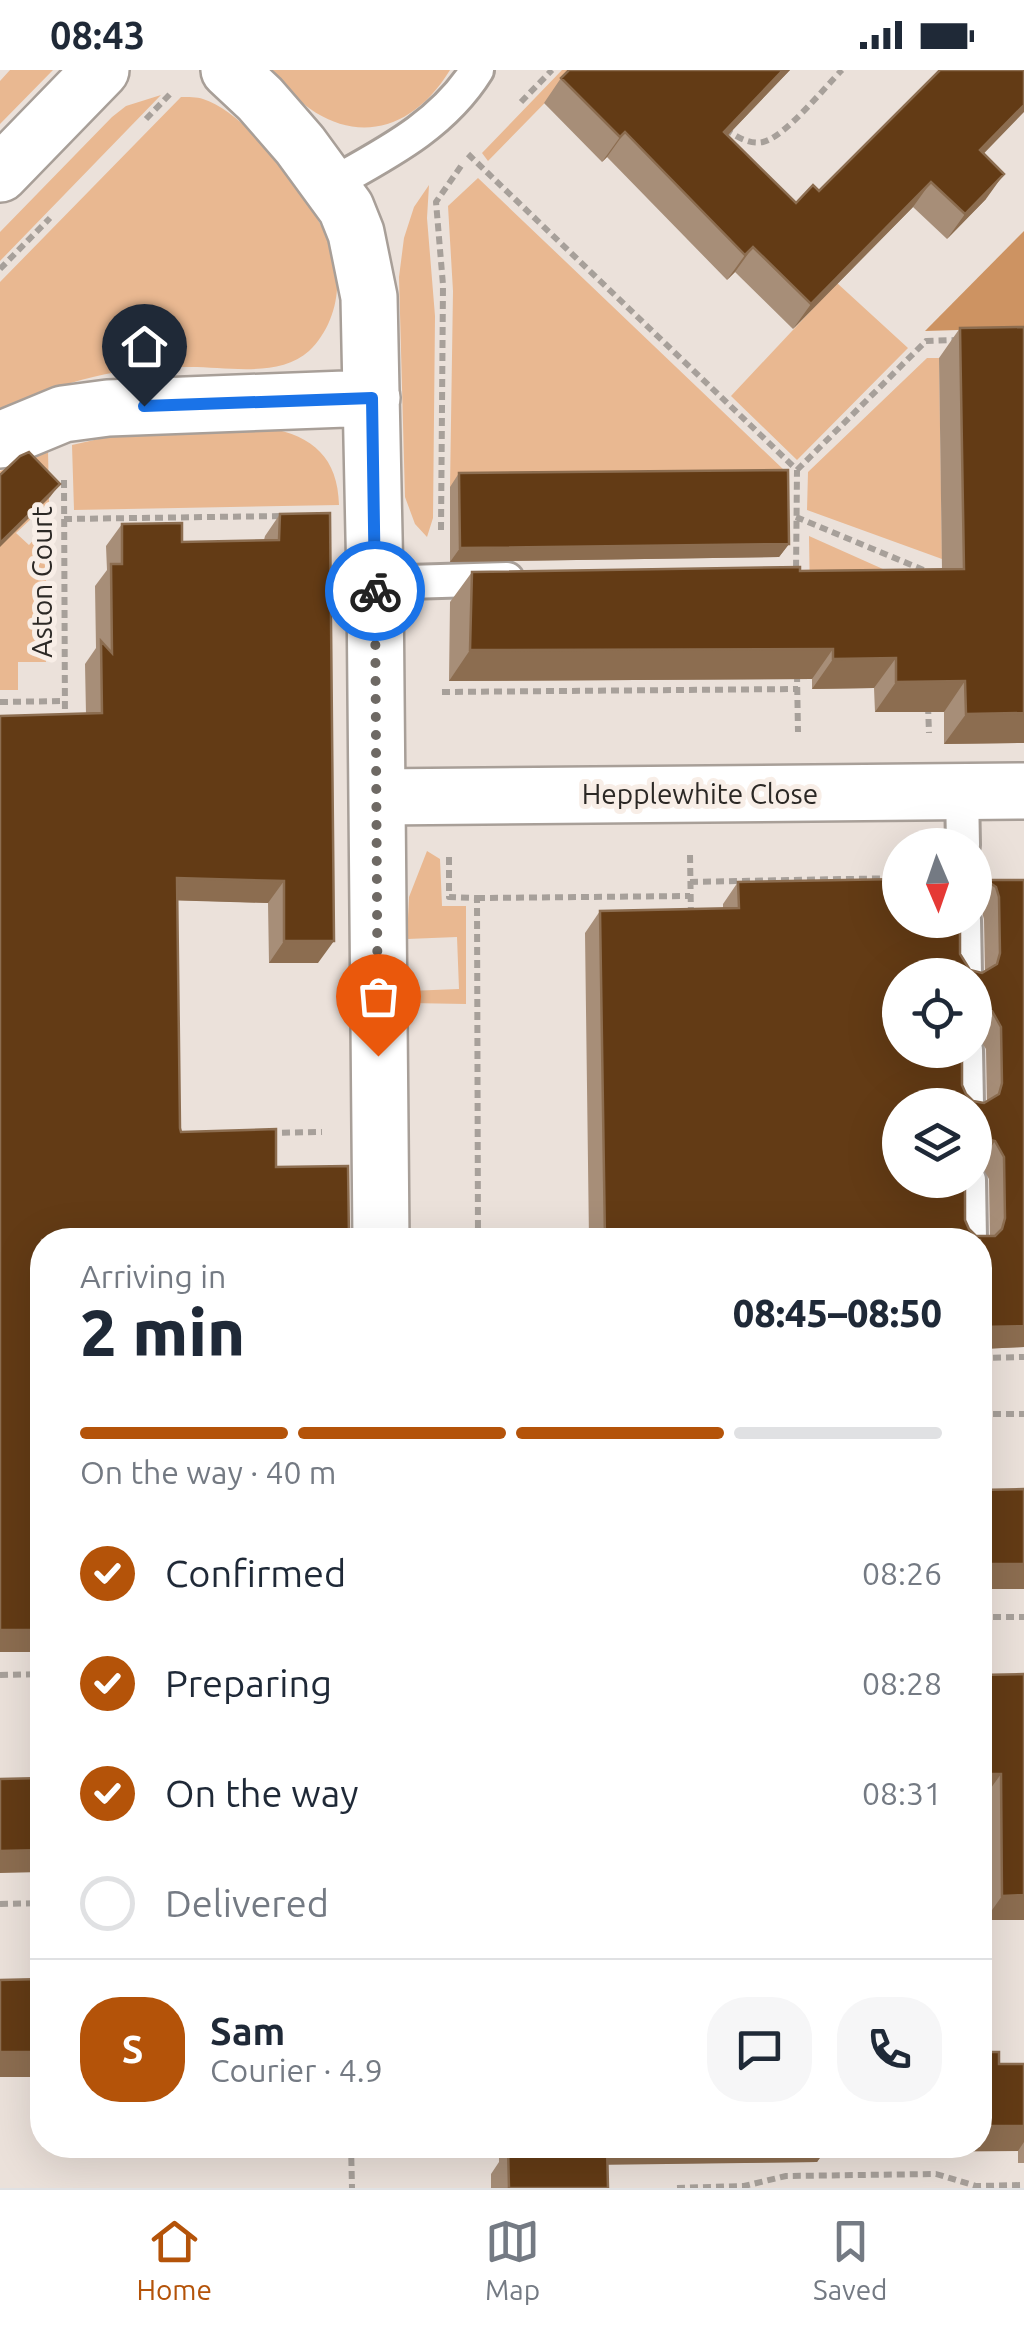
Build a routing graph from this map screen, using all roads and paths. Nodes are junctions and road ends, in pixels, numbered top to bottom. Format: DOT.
graph roads {
  1 [pos="102,70"];
  2 [pos="229,70"];
  3 [pos="476,70"];
  4 [pos="842,70"];
  5 [pos="717,121"];
  6 [pos="434,122"];
  7 [pos="469,155"];
  8 [pos="0,174"];
  9 [pos="330,186"];
  10 [pos="965,339"];
  11 [pos="372,398"];
  12 [pos="64,414"];
  13 [pos="0,440"];
  14 [pos="797,470"];
  15 [pos="374,514"];
  16 [pos="796,518"];
  17 [pos="64,519"];
  18 [pos="796,577"];
  19 [pos="540,579"];
  20 [pos="440,580"];
  21 [pos="375,583"];
  22 [pos="926,589"];
  23 [pos="797,670"];
  24 [pos="442,673"];
  25 [pos="798,689"];
  26 [pos="442,692"];
  27 [pos="65,700"];
  28 [pos="0,702"];
  29 [pos="65,733"];
  30 [pos="1024,791"];
  31 [pos="962,792"];
  32 [pos="798,793"];
  33 [pos="689,794"];
  34 [pos="376,796"];
  35 [pos="447,796"];
  36 [pos="963,828"];
  37 [pos="882,878"];
  38 [pos="690,882"];
  39 [pos="690,896"];
  40 [pos="476,898"];
  41 [pos="691,927"];
  42 [pos="378,1130"];
  43 [pos="261,1133"];
  44 [pos="969,1198"];
  45 [pos="380,1228"];
  46 [pos="478,1228"];
  47 [pos="970,1228"];
  48 [pos="1024,1357"];
  49 [pos="992,1358"];
  50 [pos="992,1414"];
  51 [pos="1024,1414"];
  52 [pos="992,1617"];
  53 [pos="1024,1617"];
  54 [pos="30,1674"];
  55 [pos="0,1675"];
  56 [pos="30,1903"];
  57 [pos="0,1904"];
  58 [pos="351,2158"];
  59 [pos="1024,2186"];
  60 [pos="352,2188"];
  61 [pos="677,2188"];
  1 -- 8 [label="street"];
  2 -- 9 [label="street"];
  3 -- 6 [label="lane"];
  4 -- 5 [label="path"];
  6 -- 7 [label="path"];
  6 -- 9 [label="lane"];
  7 -- 14 [label="path"];
  7 -- 20 [label="path"];
  9 -- 11 [label="street"];
  10 -- 14 [label="path"];
  11 -- 12 [label="street"];
  11 -- 15 [label="street"];
  12 -- 13 [label="street"];
  12 -- 17 [label="path, Aston Court"];
  14 -- 16 [label="path"];
  15 -- 17 [label="path"];
  15 -- 21 [label="street"];
  16 -- 18 [label="path"];
  16 -- 22 [label="path"];
  17 -- 27 [label="path, Aston Court"];
  19 -- 20 [label="lane"];
  20 -- 21 [label="lane"];
  21 -- 34 [label="street"];
  23 -- 25 [label="path"];
  24 -- 26 [label="path"];
  25 -- 26 [label="path"];
  25 -- 32 [label="path"];
  26 -- 35 [label="path"];
  27 -- 28 [label="path"];
  27 -- 29 [label="path, Aston Court"];
  30 -- 31 [label="street, Hepplewhite Close"];
  31 -- 32 [label="street, Hepplewhite Close"];
  31 -- 36 [label="lane"];
  32 -- 33 [label="street, Hepplewhite Close"];
  33 -- 35 [label="street, Hepplewhite Close"];
  33 -- 38 [label="path"];
  34 -- 35 [label="street, Hepplewhite Close"];
  34 -- 42 [label="street"];
  35 -- 40 [label="path"];
  37 -- 38 [label="path"];
  38 -- 39 [label="path"];
  39 -- 40 [label="path"];
  39 -- 41 [label="path"];
  40 -- 46 [label="path"];
  42 -- 43 [label="path"];
  42 -- 45 [label="street"];
  44 -- 47 [label="lane"];
  48 -- 49 [label="path"];
  50 -- 51 [label="path"];
  52 -- 53 [label="path"];
  54 -- 55 [label="path"];
  56 -- 57 [label="path"];
  58 -- 60 [label="path"];
  59 -- 61 [label="path"];
}
